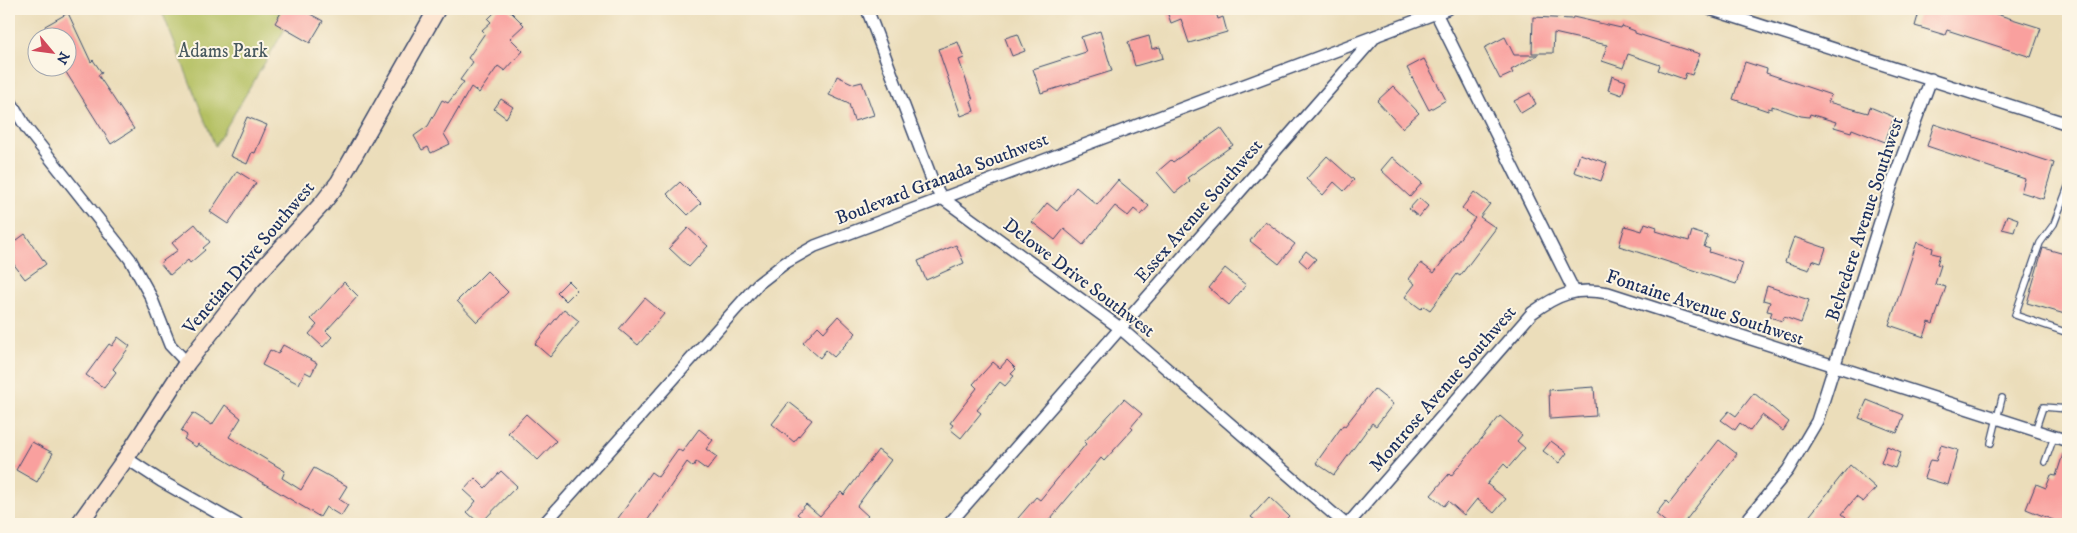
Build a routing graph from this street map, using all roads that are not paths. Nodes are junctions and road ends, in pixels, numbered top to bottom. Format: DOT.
graph roads {
  1 [pos="437,9"];
  2 [pos="867,9"];
  3 [pos="1447,9"];
  4 [pos="1710,9"];
  5 [pos="1435,11"];
  6 [pos="1377,35"];
  7 [pos="1931,79"];
  8 [pos="9,99"];
  9 [pos="2068,124"];
  10 [pos="2068,187"];
  11 [pos="942,198"];
  12 [pos="1574,291"];
  13 [pos="1120,328"];
  14 [pos="2068,332"];
  15 [pos="187,363"];
  16 [pos="1834,367"];
  17 [pos="2002,398"];
  18 [pos="2068,409"];
  19 [pos="1997,418"];
  20 [pos="2036,431"];
  21 [pos="2054,437"];
  22 [pos="2068,441"];
  23 [pos="1991,443"];
  24 [pos="126,458"];
  25 [pos="2045,462"];
  26 [pos="79,524"];
  27 [pos="237,524"];
  28 [pos="544,524"];
  29 [pos="949,524"];
  30 [pos="1347,524"];
  31 [pos="1744,524"];
  1 -- 15 [label="street, Venetian Drive Southwest"];
  2 -- 11 [label="street, Delowe Drive Southwest"];
  3 -- 5 [label="street, Boulevard Granada Southwest"];
  4 -- 7 [label="street"];
  5 -- 6 [label="street, Boulevard Granada Southwest"];
  5 -- 12 [label="street"];
  6 -- 11 [label="street, Boulevard Granada Southwest"];
  6 -- 13 [label="street, Essex Avenue Southwest"];
  7 -- 9 [label="street"];
  7 -- 16 [label="street, Belvedere Avenue Southwest"];
  8 -- 15 [label="street"];
  10 -- 14 [label="lane"];
  11 -- 13 [label="street, Delowe Drive Southwest"];
  11 -- 28 [label="street, Boulevard Granada Southwest"];
  12 -- 16 [label="street, Fontaine Avenue Southwest"];
  12 -- 30 [label="street, Montrose Avenue Southwest"];
  13 -- 29 [label="street, Essex Avenue Southwest"];
  13 -- 30 [label="street, Delowe Drive Southwest"];
  15 -- 24 [label="street, Venetian Drive Southwest"];
  16 -- 19 [label="street, Fontaine Avenue Southwest"];
  16 -- 31 [label="street, Belvedere Avenue Southwest"];
  17 -- 19 [label="lane"];
  18 -- 20 [label="lane"];
  19 -- 20 [label="street, Fontaine Avenue Southwest"];
  19 -- 23 [label="lane"];
  20 -- 21 [label="street, Fontaine Avenue Southwest"];
  21 -- 22 [label="street, Fontaine Avenue Southwest"];
  21 -- 25 [label="lane"];
  24 -- 26 [label="street, Venetian Drive Southwest"];
  24 -- 27 [label="street"];
}
